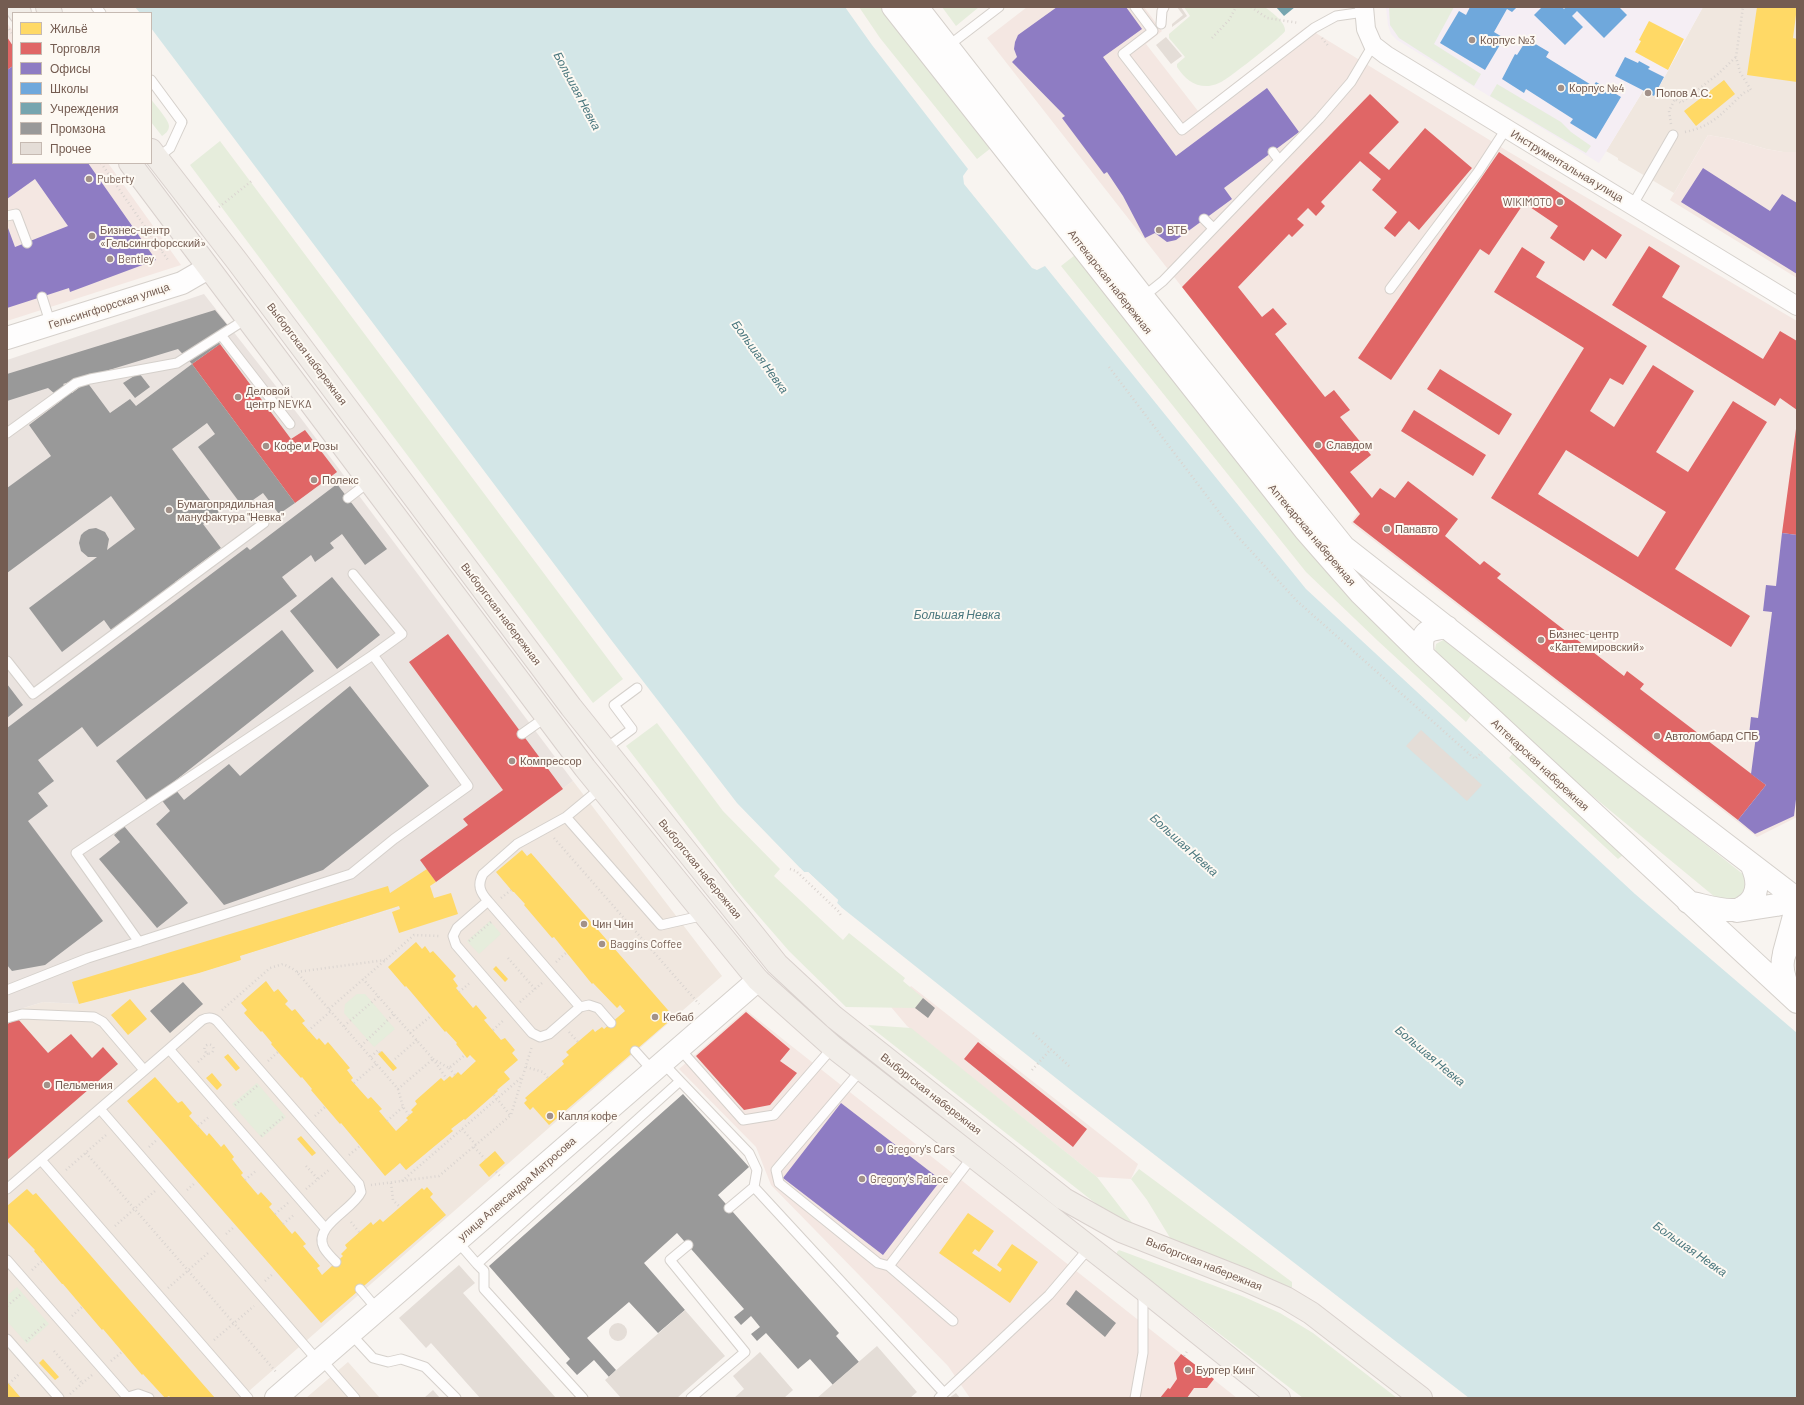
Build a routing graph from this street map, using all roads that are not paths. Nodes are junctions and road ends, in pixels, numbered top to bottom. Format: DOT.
graph roads {
  1 [pos="893,7"];
  2 [pos="917,7"];
  3 [pos="999,7"];
  4 [pos="1135,7"];
  5 [pos="1164,7"];
  6 [pos="1364,9"];
  7 [pos="1161,24"];
  8 [pos="1373,45"];
  9 [pos="948,46"];
  10 [pos="152,81"];
  11 [pos="1506,129"];
  12 [pos="1674,135"];
  13 [pos="1273,152"];
  14 [pos="154,154"];
  15 [pos="1279,160"];
  16 [pos="131,164"];
  17 [pos="1632,206"];
  18 [pos="7,216"];
  19 [pos="1204,219"];
  20 [pos="1213,228"];
  21 [pos="27,243"];
  22 [pos="208,268"];
  23 [pos="1390,289"];
  24 [pos="42,297"];
  25 [pos="1143,297"];
  26 [pos="1797,306"];
  27 [pos="246,319"];
  28 [pos="51,324"];
  29 [pos="221,335"];
  30 [pos="7,338"];
  31 [pos="290,424"];
  32 [pos="7,433"];
  33 [pos="370,481"];
  34 [pos="348,498"];
  35 [pos="264,523"];
  36 [pos="353,574"];
  37 [pos="1447,627"];
  38 [pos="373,655"];
  39 [pos="1423,655"];
  40 [pos="7,661"];
  41 [pos="637,688"];
  42 [pos="546,717"];
  43 [pos="522,734"];
  44 [pos="605,749"];
  45 [pos="601,788"];
  46 [pos="566,817"];
  47 [pos="1752,866"];
  48 [pos="1797,900"];
  49 [pos="488,901"];
  50 [pos="1687,902"];
  51 [pos="1797,905"];
  52 [pos="1737,910"];
  53 [pos="705,915"];
  54 [pos="139,942"];
  55 [pos="1790,946"];
  56 [pos="758,980"];
  57 [pos="7,990"];
  58 [pos="1796,1002"];
  59 [pos="580,1007"];
  60 [pos="7,1018"];
  61 [pos="611,1023"];
  62 [pos="833,1047"];
  63 [pos="169,1048"];
  64 [pos="678,1048"];
  65 [pos="635,1051"];
  66 [pos="657,1066"];
  67 [pos="144,1070"];
  68 [pos="862,1070"];
  69 [pos="680,1081"];
  70 [pos="100,1109"];
  71 [pos="973,1156"];
  72 [pos="41,1160"];
  73 [pos="754,1187"];
  74 [pos="7,1189"];
  75 [pos="729,1208"];
  76 [pos="325,1228"];
  77 [pos="457,1240"];
  78 [pos="688,1245"];
  79 [pos="1089,1248"];
  80 [pos="7,1260"];
  81 [pos="336,1262"];
  82 [pos="477,1264"];
  83 [pos="889,1266"];
  84 [pos="360,1289"];
  85 [pos="1143,1289"];
  86 [pos="377,1310"];
  87 [pos="953,1321"];
  88 [pos="350,1333"];
  89 [pos="7,1339"];
  90 [pos="319,1360"];
  91 [pos="941,1395"];
  92 [pos="126,1397"];
  93 [pos="1273,1397"];
  94 [pos="59,1398"];
  95 [pos="149,1398"];
  96 [pos="248,1398"];
  97 [pos="276,1398"];
  98 [pos="355,1398"];
  99 [pos="456,1398"];
  100 [pos="584,1398"];
  101 [pos="691,1398"];
  102 [pos="1135,1398"];
  103 [pos="1421,1398"];
  1 -- 39 [label="street, Аптекарская набережная"];
  2 -- 9 [label="street, Аптекарская набережная"];
  3 -- 9 [label="lane"];
  4 -- 6 [label="lane"];
  5 -- 7 [label="lane"];
  6 -- 8 [label="street"];
  8 -- 11 [label="street, Инструментальная улица"];
  8 -- 15 [label="lane"];
  9 -- 25 [label="street, Аптекарская набережная"];
  10 -- 14 [label="lane"];
  11 -- 17 [label="street, Инструментальная улица"];
  11 -- 23 [label="lane"];
  12 -- 17 [label="lane"];
  13 -- 15 [label="lane"];
  14 -- 44 [label="main road, Выборгская набережная"];
  15 -- 20 [label="lane"];
  16 -- 22 [label="main road"];
  17 -- 26 [label="street, Инструментальная улица"];
  18 -- 21 [label="lane"];
  19 -- 20 [label="lane"];
  20 -- 25 [label="lane"];
  22 -- 27 [label="main road"];
  22 -- 28 [label="street, Гельсингфорсская улица"];
  24 -- 28 [label="lane"];
  25 -- 37 [label="street, Аптекарская набережная"];
  27 -- 29 [label="lane"];
  27 -- 33 [label="main road"];
  28 -- 30 [label="street, Гельсингфорсская улица"];
  29 -- 31 [label="lane"];
  29 -- 32 [label="lane"];
  33 -- 34 [label="lane"];
  33 -- 42 [label="main road"];
  35 -- 40 [label="lane"];
  36 -- 38 [label="lane"];
  37 -- 39 [label="street"];
  37 -- 47 [label="street, Аптекарская набережная"];
  38 -- 54 [label="lane"];
  38 -- 54 [label="lane"];
  39 -- 50 [label="street, Аптекарская набережная"];
  41 -- 44 [label="lane"];
  42 -- 43 [label="lane"];
  42 -- 45 [label="main road"];
  44 -- 103 [label="main road, Выборгская набережная"];
  45 -- 46 [label="lane"];
  45 -- 53 [label="main road"];
  46 -- 49 [label="lane"];
  46 -- 53 [label="lane"];
  47 -- 48 [label="street, Аптекарская набережная"];
  47 -- 52 [label="street"];
  48 -- 52 [label="street"];
  49 -- 59 [label="lane"];
  49 -- 59 [label="lane"];
  50 -- 52 [label="street"];
  50 -- 58 [label="street, Аптекарская набережная"];
  51 -- 55 [label="street"];
  53 -- 56 [label="main road"];
  54 -- 57 [label="lane"];
  55 -- 58 [label="street"];
  56 -- 62 [label="main road"];
  56 -- 64 [label="street, улица Александра Матросова"];
  59 -- 61 [label="lane"];
  60 -- 67 [label="lane"];
  62 -- 64 [label="lane"];
  62 -- 68 [label="main road"];
  63 -- 67 [label="lane"];
  63 -- 76 [label="lane"];
  63 -- 76 [label="lane"];
  64 -- 66 [label="street, улица Александра Матросова"];
  65 -- 66 [label="lane"];
  66 -- 69 [label="lane"];
  66 -- 77 [label="street, улица Александра Матросова"];
  67 -- 70 [label="lane"];
  68 -- 71 [label="main road"];
  68 -- 83 [label="lane"];
  69 -- 73 [label="lane"];
  69 -- 82 [label="lane"];
  70 -- 72 [label="lane"];
  70 -- 90 [label="lane"];
  71 -- 79 [label="main road"];
  71 -- 83 [label="lane"];
  72 -- 74 [label="lane"];
  72 -- 96 [label="lane"];
  73 -- 75 [label="lane"];
  73 -- 91 [label="lane"];
  76 -- 81 [label="lane"];
  77 -- 82 [label="lane"];
  77 -- 86 [label="street, улица Александра Матросова"];
  78 -- 101 [label="lane"];
  79 -- 85 [label="main road"];
  79 -- 91 [label="lane"];
  80 -- 92 [label="lane"];
  82 -- 100 [label="lane"];
  83 -- 87 [label="lane"];
  84 -- 86 [label="lane"];
  85 -- 93 [label="main road"];
  85 -- 102 [label="lane"];
  86 -- 88 [label="street, улица Александра Матросова"];
  88 -- 90 [label="street, улица Александра Матросова"];
  88 -- 99 [label="lane"];
  89 -- 94 [label="lane"];
  90 -- 97 [label="street, улица Александра Матросова"];
  90 -- 98 [label="lane"];
  92 -- 95 [label="lane"];
}
